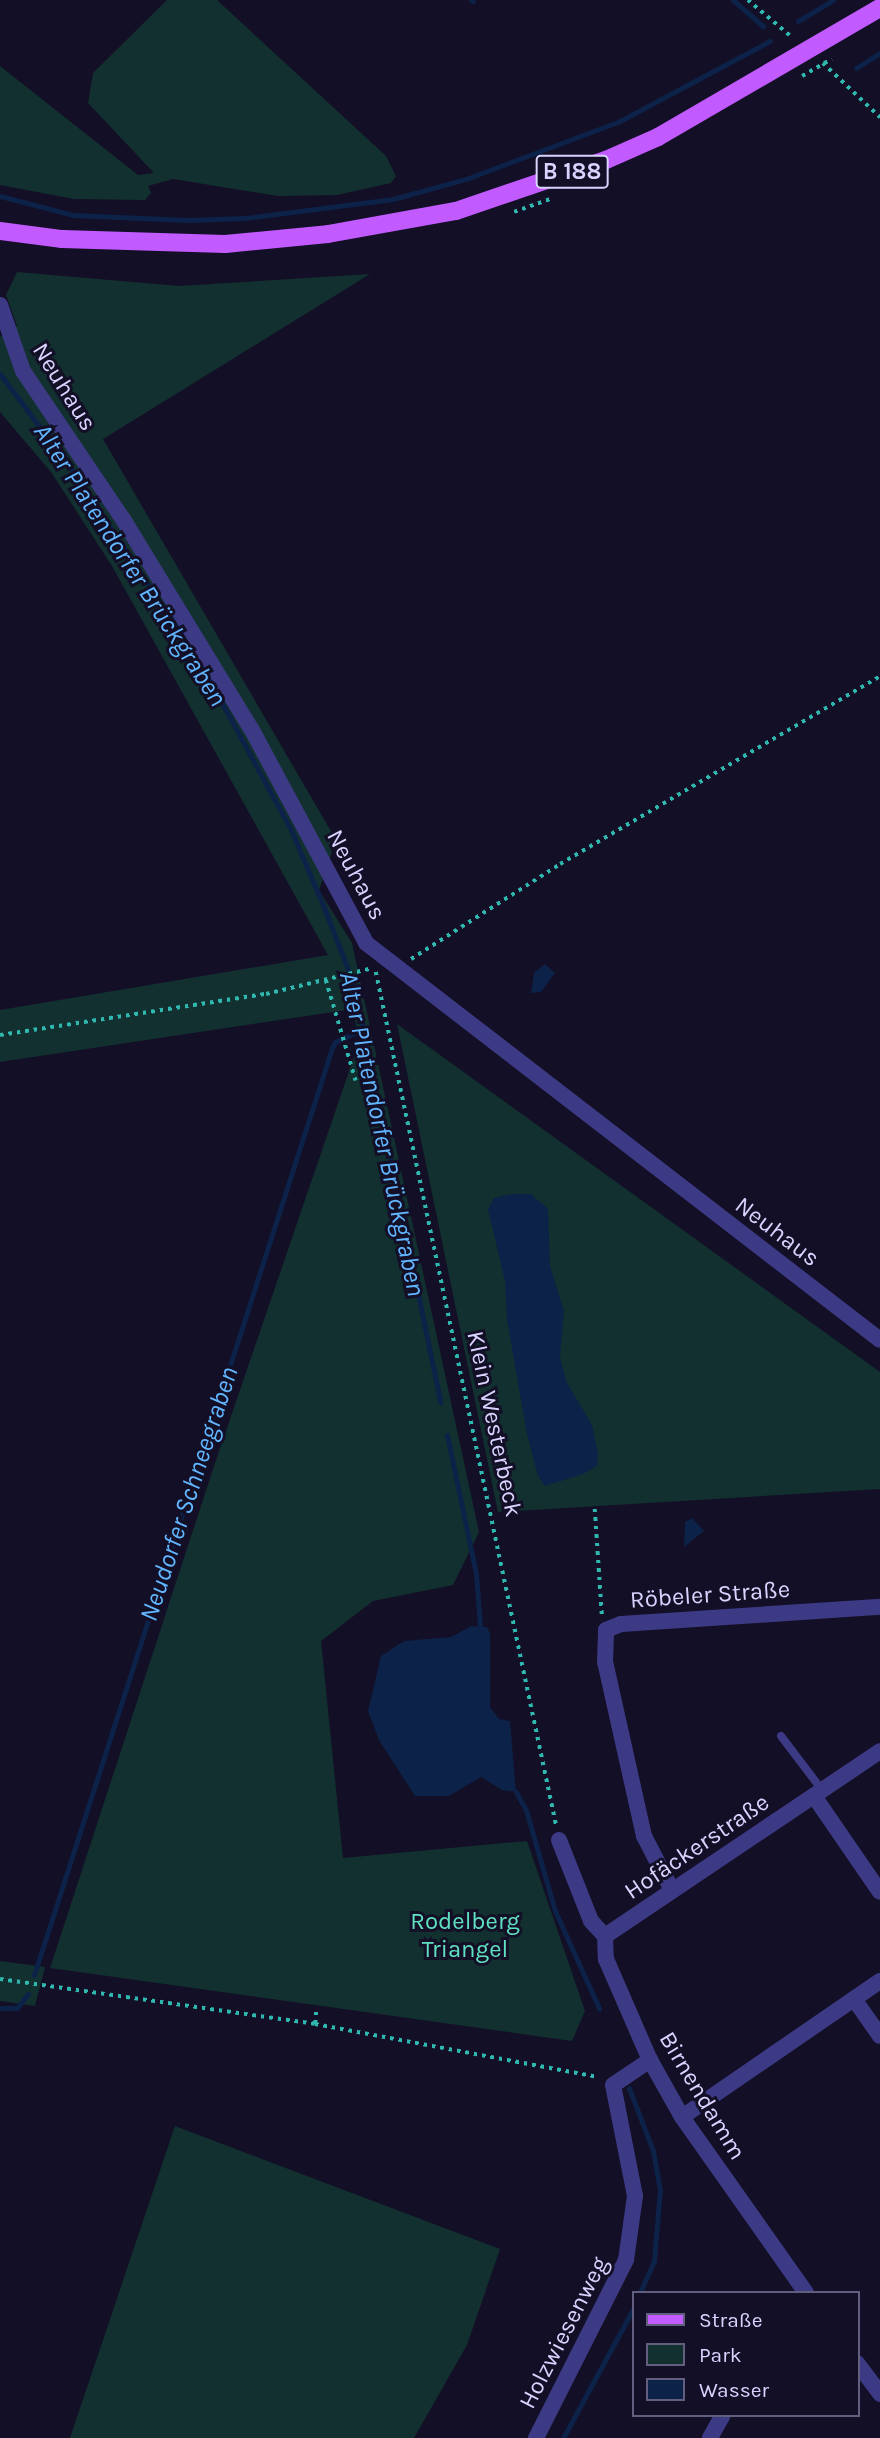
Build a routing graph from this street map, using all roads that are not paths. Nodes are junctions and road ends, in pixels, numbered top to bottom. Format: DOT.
graph roads {
  1 [pos="880,8"];
  2 [pos="0,231"];
  3 [pos="0,304"];
  4 [pos="880,1340"];
  5 [pos="880,1607"];
  6 [pos="781,1736"];
  7 [pos="880,1751"];
  8 [pos="818,1793"];
  9 [pos="559,1840"];
  10 [pos="672,1890"];
  11 [pos="880,1892"];
  12 [pos="605,1936"];
  13 [pos="880,1981"];
  14 [pos="854,1999"];
  15 [pos="880,2036"];
  16 [pos="650,2060"];
  17 [pos="682,2117"];
  18 [pos="802,2291"];
  19 [pos="859,2366"];
  20 [pos="880,2394"];
  21 [pos="722,2417"];
  22 [pos="537,2438"];
  23 [pos="710,2438"];
  1 -- 2 [label="main road, B 188"];
  3 -- 4 [label="street, Neuhaus"];
  5 -- 10 [label="street, Röbeler Straße"];
  6 -- 8 [label="lane"];
  7 -- 8 [label="street, Hofäckerstraße"];
  8 -- 10 [label="street, Hofäckerstraße"];
  8 -- 11 [label="street"];
  9 -- 12 [label="street, Birnendamm"];
  10 -- 12 [label="street, Hofäckerstraße"];
  12 -- 16 [label="street, Birnendamm"];
  13 -- 14 [label="street"];
  14 -- 15 [label="street"];
  14 -- 17 [label="street"];
  16 -- 17 [label="street, Birnendamm"];
  16 -- 22 [label="street, Holzwiesenweg"];
  17 -- 18 [label="street, Birnendamm"];
  19 -- 20 [label="street"];
  21 -- 23 [label="street"];
}
